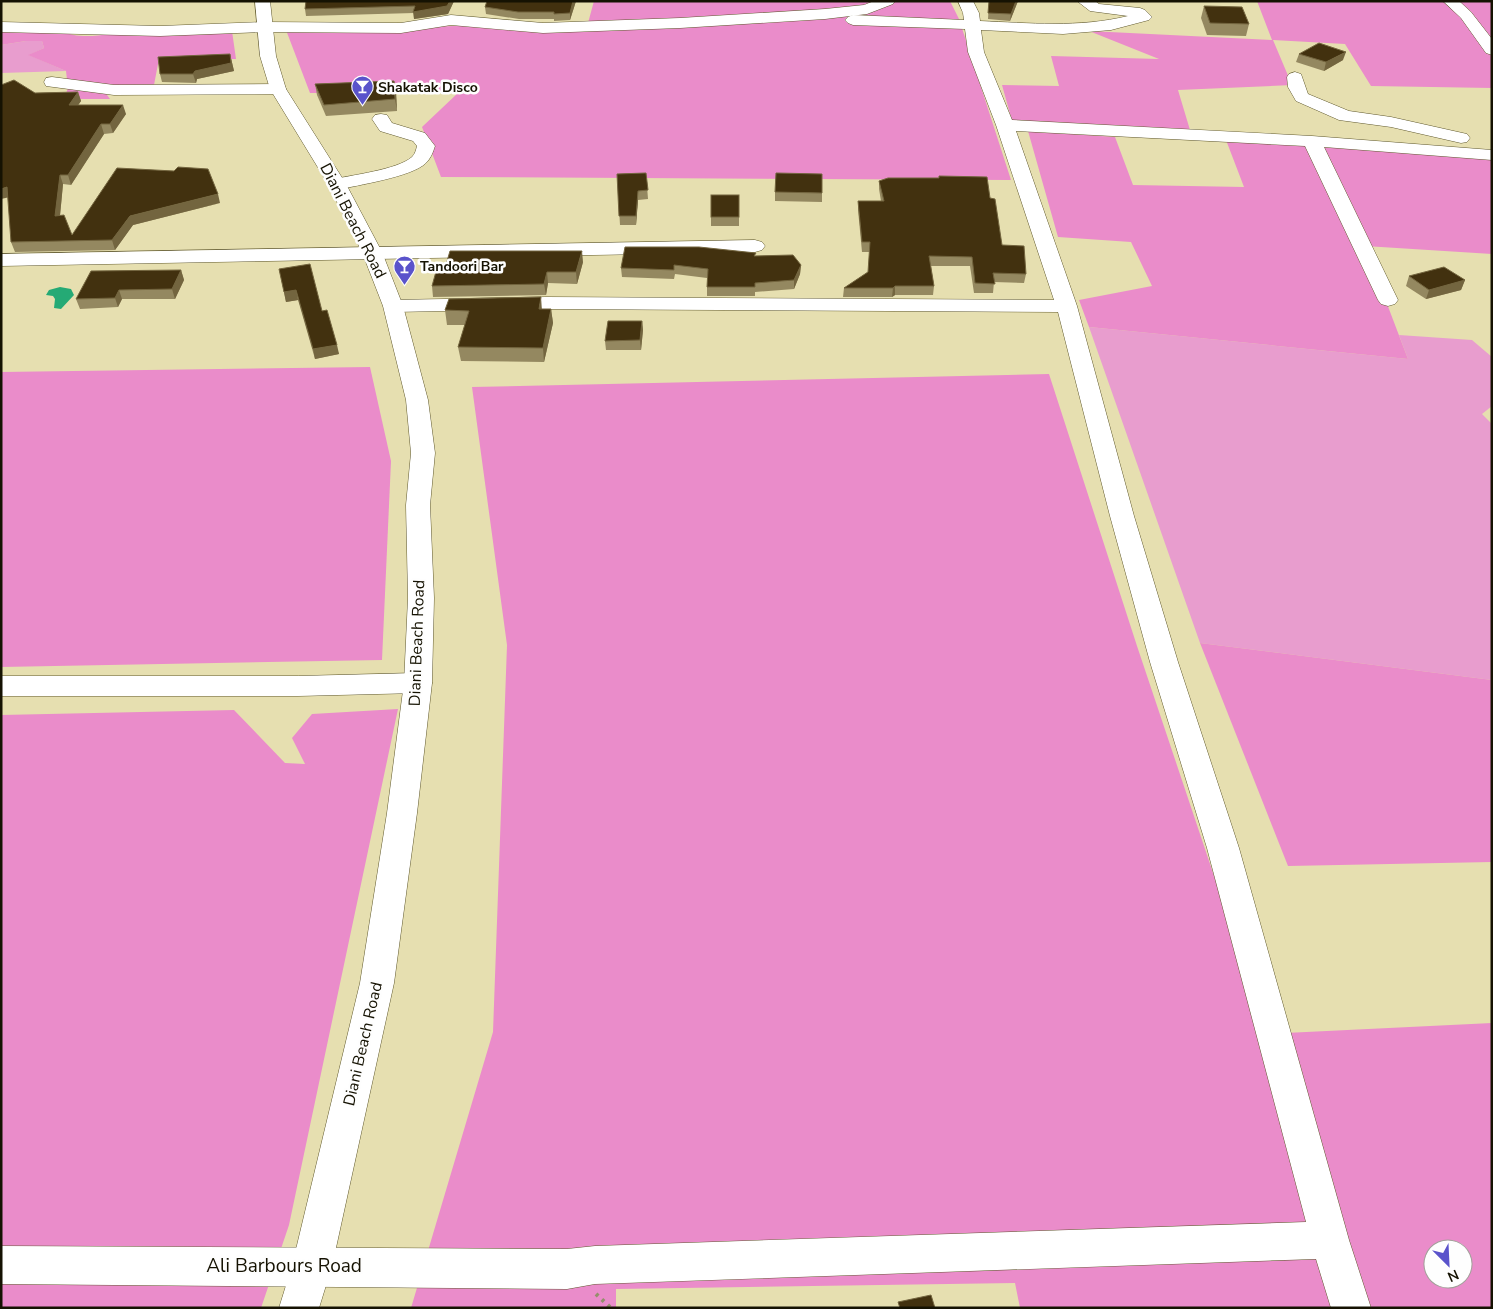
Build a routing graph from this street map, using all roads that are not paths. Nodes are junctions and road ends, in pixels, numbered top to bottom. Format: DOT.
graph roads {
  1 [pos="888,1"];
  2 [pos="965,1"];
  3 [pos="1084,1"];
  4 [pos="1450,1"];
  5 [pos="263,14"];
  6 [pos="770,18"];
  7 [pos="972,25"];
  8 [pos="1,27"];
  9 [pos="1492,50"];
  10 [pos="1295,77"];
  11 [pos="52,82"];
  12 [pos="278,89"];
  13 [pos="381,119"];
  14 [pos="1192,120"];
  15 [pos="1238,124"];
  16 [pos="1005,125"];
  17 [pos="1215,130"];
  18 [pos="1312,141"];
  19 [pos="1492,142"];
  20 [pos="1492,155"];
  21 [pos="337,184"];
  22 [pos="755,246"];
  23 [pos="372,252"];
  24 [pos="1,260"];
  25 [pos="1388,300"];
  26 [pos="393,306"];
  27 [pos="1067,306"];
  28 [pos="418,683"];
  29 [pos="1,686"];
  30 [pos="1330,1240"];
  31 [pos="1,1266"];
  32 [pos="312,1266"];
  33 [pos="298,1308"];
  34 [pos="1350,1308"];
  1 -- 6 [label="street"];
  2 -- 7 [label="street"];
  3 -- 7 [label="street"];
  4 -- 9 [label="street"];
  5 -- 6 [label="street"];
  5 -- 8 [label="street"];
  5 -- 12 [label="street, Diani Beach Road"];
  6 -- 7 [label="street"];
  7 -- 16 [label="street"];
  10 -- 19 [label="street"];
  11 -- 12 [label="street"];
  12 -- 21 [label="street, Diani Beach Road"];
  13 -- 21 [label="street"];
  14 -- 17 [label="street"];
  15 -- 17 [label="street"];
  16 -- 17 [label="street"];
  16 -- 27 [label="street"];
  17 -- 18 [label="street"];
  18 -- 20 [label="street"];
  18 -- 25 [label="street"];
  21 -- 23 [label="street, Diani Beach Road"];
  22 -- 23 [label="street"];
  23 -- 24 [label="street"];
  23 -- 26 [label="street, Diani Beach Road"];
  26 -- 27 [label="street"];
  26 -- 28 [label="street, Diani Beach Road"];
  27 -- 30 [label="street"];
  28 -- 29 [label="street"];
  28 -- 32 [label="street, Diani Beach Road"];
  30 -- 32 [label="street, Ali Barbours Road"];
  30 -- 34 [label="street"];
  31 -- 32 [label="street, Ali Barbours Road"];
  32 -- 33 [label="street, Diani Beach Road"];
}
